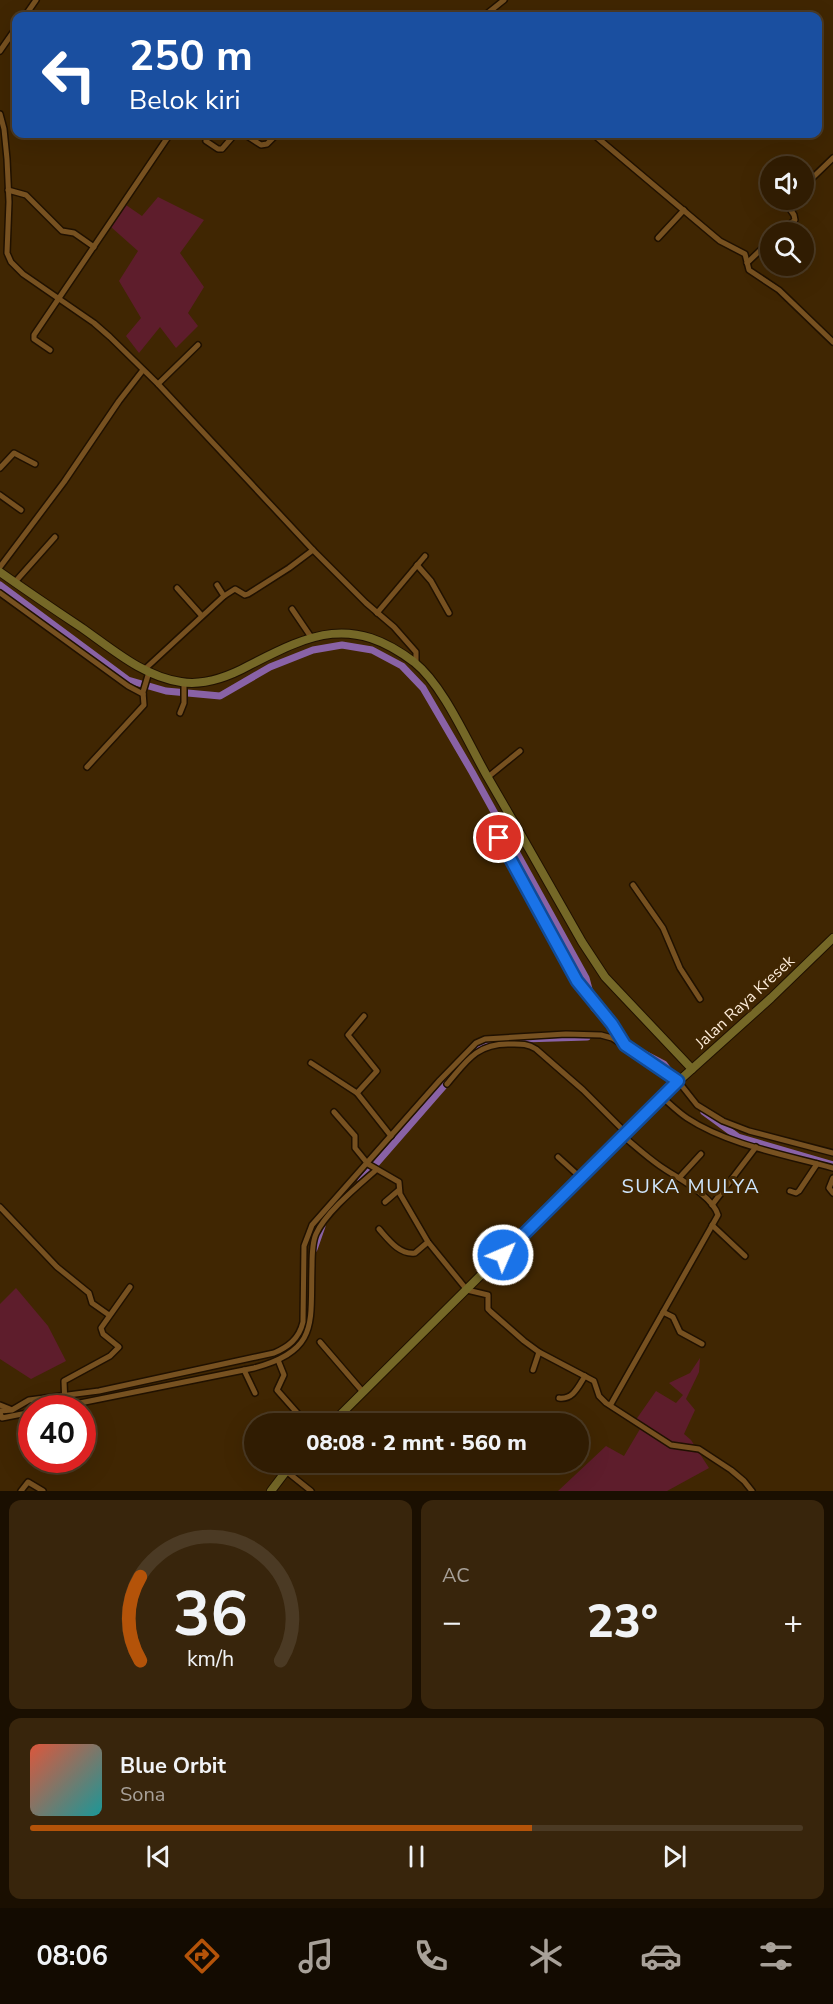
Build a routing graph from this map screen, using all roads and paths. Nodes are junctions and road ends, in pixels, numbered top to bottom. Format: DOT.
graph roads {
  1 [pos="504,0"];
  2 [pos="489,12"];
  3 [pos="12,34"];
  4 [pos="0,51"];
  5 [pos="0,114"];
  6 [pos="167,138"];
  7 [pos="232,138"];
  8 [pos="250,138"];
  9 [pos="273,138"];
  10 [pos="598,138"];
  11 [pos="206,141"];
  12 [pos="833,158"];
  13 [pos="814,176"];
  14 [pos="8,190"];
  15 [pos="684,210"];
  16 [pos="658,238"];
  17 [pos="94,247"];
  18 [pos="0,250"];
  19 [pos="760,251"];
  20 [pos="7,253"];
  21 [pos="747,263"];
  22 [pos="59,298"];
  23 [pos="833,342"];
  24 [pos="198,345"];
  25 [pos="50,350"];
  26 [pos="142,370"];
  27 [pos="158,384"];
  28 [pos="35,464"];
  29 [pos="0,468"];
  30 [pos="0,495"];
  31 [pos="21,510"];
  32 [pos="55,537"];
  33 [pos="314,550"];
  34 [pos="425,556"];
  35 [pos="417,565"];
  36 [pos="0,569"];
  37 [pos="15,582"];
  38 [pos="217,585"];
  39 [pos="177,588"];
  40 [pos="0,593"];
  41 [pos="224,596"];
  42 [pos="292,609"];
  43 [pos="377,613"];
  44 [pos="449,613"];
  45 [pos="202,616"];
  46 [pos="311,637"];
  47 [pos="416,664"];
  48 [pos="147,670"];
  49 [pos="184,686"];
  50 [pos="143,693"];
  51 [pos="180,713"];
  52 [pos="520,751"];
  53 [pos="87,767"];
  54 [pos="488,777"];
  55 [pos="516,826"];
  56 [pos="633,885"];
  57 [pos="833,938"];
  58 [pos="700,999"];
  59 [pos="364,1016"];
  60 [pos="625,1045"];
  61 [pos="311,1063"];
  62 [pos="692,1069"];
  63 [pos="676,1082"];
  64 [pos="447,1084"];
  65 [pos="357,1093"];
  66 [pos="664,1094"];
  67 [pos="334,1112"];
  68 [pos="624,1135"];
  69 [pos="391,1136"];
  70 [pos="760,1142"];
  71 [pos="833,1153"];
  72 [pos="701,1154"];
  73 [pos="558,1157"];
  74 [pos="817,1164"];
  75 [pos="372,1167"];
  76 [pos="833,1168"];
  77 [pos="580,1178"];
  78 [pos="679,1178"];
  79 [pos="833,1178"];
  80 [pos="399,1191"];
  81 [pos="790,1191"];
  82 [pos="833,1192"];
  83 [pos="385,1202"];
  84 [pos="712,1205"];
  85 [pos="0,1207"];
  86 [pos="712,1225"];
  87 [pos="379,1229"];
  88 [pos="428,1242"];
  89 [pos="745,1256"];
  90 [pos="130,1287"];
  91 [pos="467,1290"];
  92 [pos="663,1312"];
  93 [pos="109,1315"];
  94 [pos="320,1342"];
  95 [pos="702,1344"];
  96 [pos="539,1352"];
  97 [pos="278,1360"];
  98 [pos="244,1370"];
  99 [pos="533,1370"];
  100 [pos="585,1376"];
  101 [pos="159,1383"];
  102 [pos="363,1392"];
  103 [pos="255,1393"];
  104 [pos="64,1395"];
  105 [pos="71,1395"];
  106 [pos="96,1398"];
  107 [pos="559,1398"];
  108 [pos="611,1404"];
  109 [pos="0,1405"];
  110 [pos="18,1406"];
  111 [pos="12,1410"];
  112 [pos="18,1413"];
  113 [pos="298,1413"];
  114 [pos="343,1413"];
  115 [pos="1,1414"];
  116 [pos="284,1473"];
  117 [pos="288,1473"];
  118 [pos="21,1491"];
  119 [pos="43,1491"];
  120 [pos="271,1491"];
  121 [pos="311,1491"];
  122 [pos="752,1491"];
  1 -- 2 [label="street"];
  3 -- 4 [label="street"];
  5 -- 14 [label="street"];
  6 -- 17 [label="street"];
  7 -- 11 [label="street"];
  8 -- 9 [label="street"];
  10 -- 15 [label="street"];
  12 -- 13 [label="street"];
  14 -- 17 [label="street"];
  14 -- 20 [label="street"];
  15 -- 16 [label="street"];
  15 -- 21 [label="street"];
  17 -- 22 [label="street"];
  18 -- 20 [label="street"];
  19 -- 21 [label="street"];
  20 -- 22 [label="street"];
  21 -- 23 [label="street"];
  22 -- 25 [label="street"];
  22 -- 26 [label="street"];
  24 -- 27 [label="street"];
  26 -- 27 [label="street"];
  26 -- 36 [label="street"];
  27 -- 33 [label="street"];
  28 -- 29 [label="street"];
  30 -- 31 [label="street"];
  32 -- 37 [label="street"];
  33 -- 41 [label="street"];
  33 -- 43 [label="street"];
  34 -- 35 [label="street"];
  35 -- 43 [label="street"];
  35 -- 44 [label="street"];
  36 -- 37 [label="main road"];
  37 -- 48 [label="main road"];
  38 -- 41 [label="street"];
  39 -- 45 [label="street"];
  40 -- 50 [label="street"];
  41 -- 45 [label="street"];
  42 -- 46 [label="street"];
  43 -- 47 [label="street"];
  45 -- 48 [label="street"];
  46 -- 47 [label="main road"];
  46 -- 49 [label="main road"];
  47 -- 54 [label="main road"];
  48 -- 49 [label="main road"];
  48 -- 50 [label="street"];
  49 -- 51 [label="street"];
  50 -- 53 [label="street"];
  52 -- 54 [label="street"];
  54 -- 55 [label="main road"];
  55 -- 60 [label="street"];
  55 -- 62 [label="main road"];
  56 -- 58 [label="street"];
  57 -- 62 [label="main road, Jalan Raya Kresek"];
  59 -- 65 [label="street"];
  60 -- 63 [label="street"];
  60 -- 69 [label="street"];
  61 -- 65 [label="street"];
  62 -- 63 [label="main road, Jalan Raya Kresek"];
  63 -- 66 [label="main road, Jalan Raya Kresek"];
  63 -- 70 [label="street"];
  64 -- 68 [label="street"];
  65 -- 69 [label="street"];
  66 -- 68 [label="main road, Jalan Raya Kresek"];
  66 -- 70 [label="street"];
  67 -- 75 [label="street"];
  68 -- 77 [label="main road, Jalan Raya Kresek"];
  68 -- 78 [label="street"];
  69 -- 75 [label="street"];
  70 -- 71 [label="street"];
  70 -- 74 [label="street"];
  70 -- 84 [label="street"];
  72 -- 78 [label="street"];
  73 -- 77 [label="street"];
  74 -- 76 [label="street"];
  74 -- 81 [label="street"];
  75 -- 80 [label="street"];
  75 -- 97 [label="street"];
  75 -- 101 [label="street"];
  77 -- 91 [label="main road, Jalan Raya Kresek"];
  78 -- 84 [label="street"];
  79 -- 82 [label="street"];
  80 -- 83 [label="street"];
  80 -- 88 [label="street"];
  84 -- 86 [label="street"];
  85 -- 93 [label="street"];
  86 -- 89 [label="street"];
  86 -- 92 [label="street"];
  87 -- 88 [label="street"];
  88 -- 91 [label="street"];
  90 -- 93 [label="street"];
  91 -- 96 [label="street"];
  91 -- 102 [label="main road, Jalan Raya Kresek"];
  92 -- 95 [label="street"];
  92 -- 108 [label="street"];
  93 -- 104 [label="street"];
  94 -- 102 [label="street"];
  96 -- 99 [label="street"];
  96 -- 100 [label="street"];
  97 -- 98 [label="street"];
  97 -- 113 [label="street"];
  98 -- 101 [label="street"];
  98 -- 103 [label="street"];
  100 -- 107 [label="street"];
  100 -- 108 [label="street"];
  101 -- 105 [label="street"];
  101 -- 106 [label="street"];
  102 -- 114 [label="main road, Jalan Raya Kresek"];
  108 -- 122 [label="street"];
  109 -- 111 [label="street"];
  110 -- 111 [label="street"];
  111 -- 115 [label="street"];
  112 -- 115 [label="street"];
  116 -- 120 [label="main road"];
  117 -- 121 [label="street"];
  118 -- 119 [label="street"];
}
